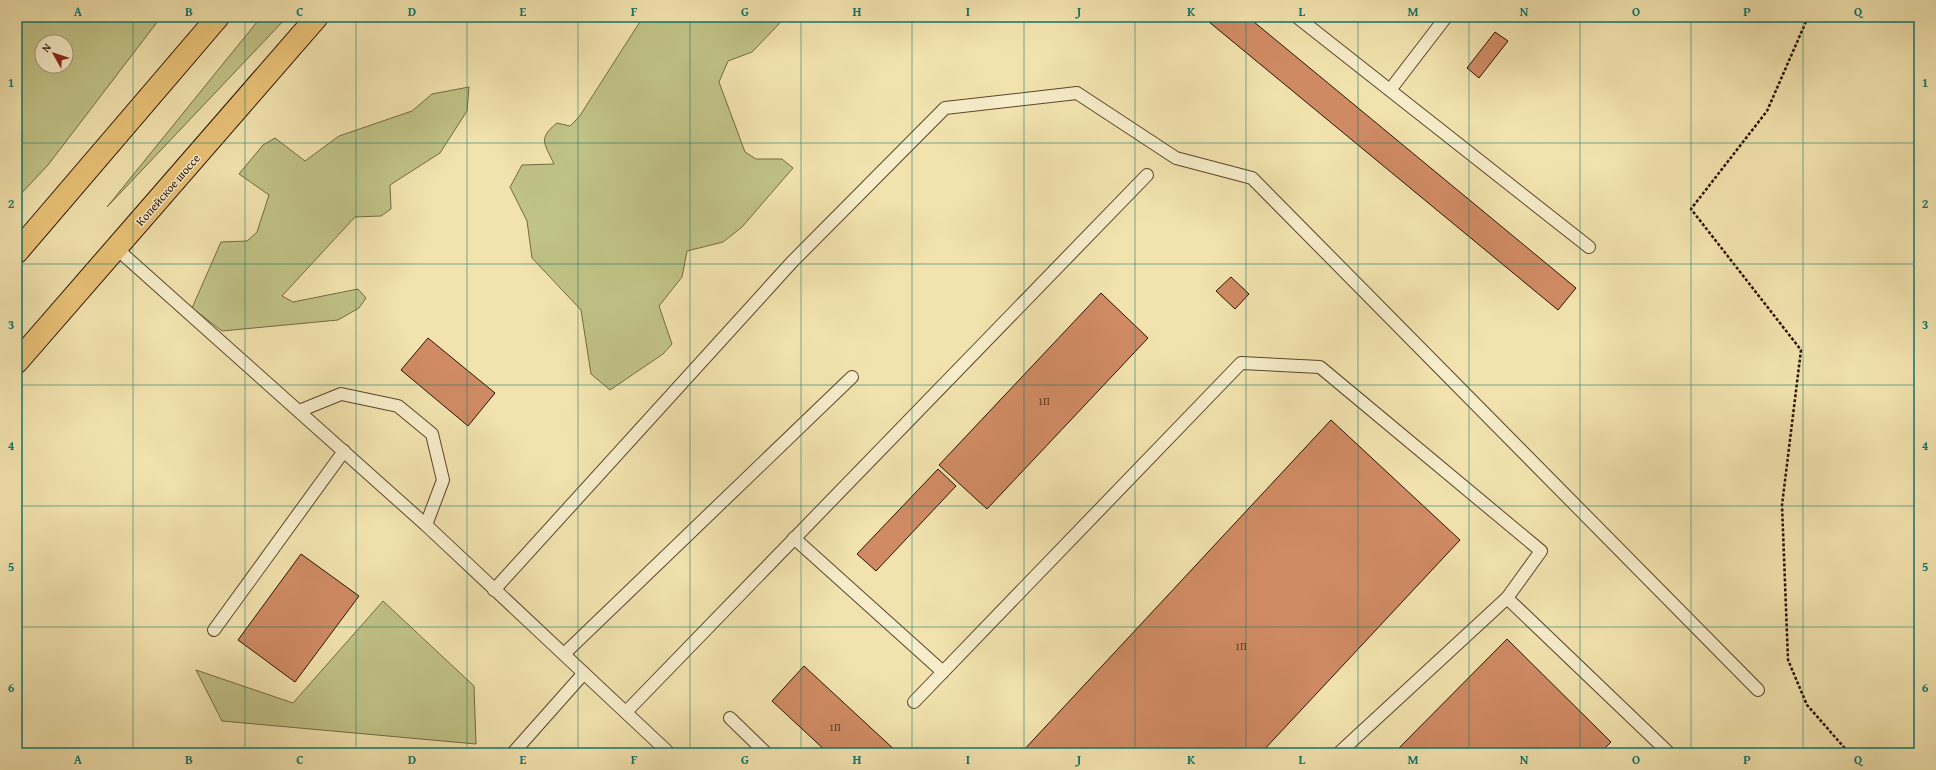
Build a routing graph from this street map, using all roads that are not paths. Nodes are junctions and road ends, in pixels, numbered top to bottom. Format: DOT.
graph roads {
  1 [pos="218,17"];
  2 [pos="317,17"];
  3 [pos="1297,17"];
  4 [pos="1446,17"];
  5 [pos="1390,90"];
  6 [pos="1146,175"];
  7 [pos="1589,247"];
  8 [pos="117,249"];
  9 [pos="17,252"];
  10 [pos="17,362"];
  11 [pos="852,377"];
  12 [pos="299,411"];
  13 [pos="344,451"];
  14 [pos="426,525"];
  15 [pos="794,538"];
  16 [pos="494,590"];
  17 [pos="1506,598"];
  18 [pos="214,630"];
  19 [pos="564,654"];
  20 [pos="584,672"];
  21 [pos="943,672"];
  22 [pos="1758,690"];
  23 [pos="914,702"];
  24 [pos="626,712"];
  25 [pos="730,718"];
  26 [pos="513,753"];
  27 [pos="669,753"];
  28 [pos="766,753"];
  29 [pos="1339,753"];
  30 [pos="1669,753"];
  1 -- 9 [label="main road"];
  2 -- 8 [label="main road, Копейское шоссе"];
  3 -- 5 [label="lane"];
  4 -- 5 [label="lane"];
  5 -- 7 [label="lane"];
  6 -- 15 [label="lane"];
  8 -- 10 [label="main road, Копейское шоссе"];
  8 -- 12 [label="lane"];
  11 -- 19 [label="lane"];
  12 -- 13 [label="lane"];
  12 -- 14 [label="lane"];
  13 -- 14 [label="lane"];
  13 -- 18 [label="lane"];
  14 -- 16 [label="lane"];
  15 -- 21 [label="lane"];
  15 -- 24 [label="lane"];
  16 -- 19 [label="lane"];
  16 -- 22 [label="lane"];
  17 -- 21 [label="lane"];
  17 -- 29 [label="lane"];
  17 -- 30 [label="lane"];
  19 -- 20 [label="lane"];
  20 -- 24 [label="lane"];
  20 -- 26 [label="lane"];
  21 -- 23 [label="lane"];
  24 -- 27 [label="lane"];
  25 -- 28 [label="lane"];
}
